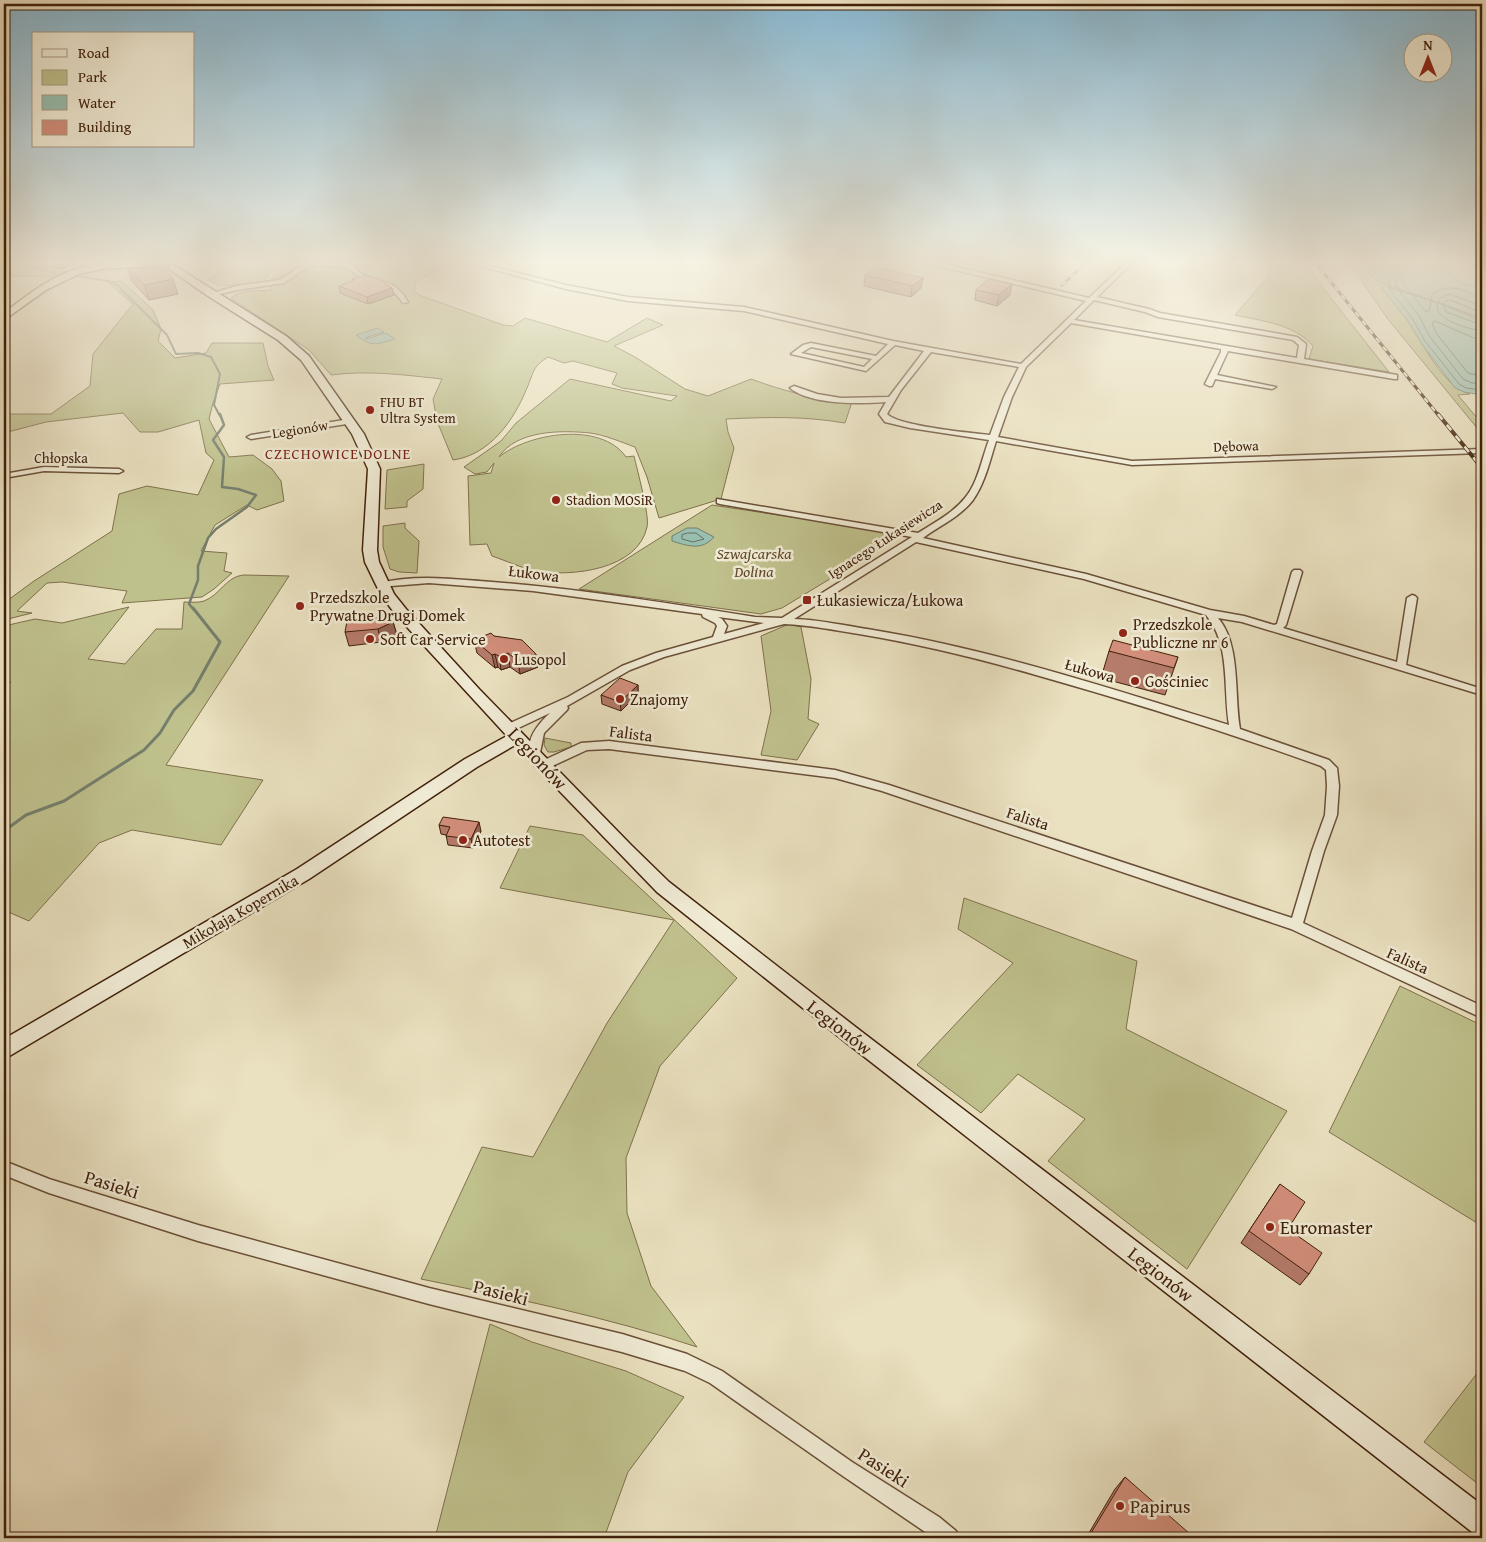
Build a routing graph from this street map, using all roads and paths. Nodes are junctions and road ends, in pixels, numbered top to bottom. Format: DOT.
graph roads {
  1 [pos="274,333"];
  2 [pos="849,333"];
  3 [pos="1056,333"];
  4 [pos="1137,333"];
  5 [pos="1265,333"];
  6 [pos="893,343"];
  7 [pos="1224,348"];
  8 [pos="929,349"];
  9 [pos="877,358"];
  10 [pos="1300,360"];
  11 [pos="1023,366"];
  12 [pos="1213,376"];
  13 [pos="1394,377"];
  14 [pos="1209,384"];
  15 [pos="1272,387"];
  16 [pos="794,388"];
  17 [pos="890,399"];
  18 [pos="350,421"];
  19 [pos="250,437"];
  20 [pos="992,438"];
  21 [pos="1482,451"];
  22 [pos="119,471"];
  23 [pos="4,476"];
  24 [pos="720,501"];
  25 [pos="918,538"];
  26 [pos="1297,572"];
  27 [pos="382,585"];
  28 [pos="1412,598"];
  29 [pos="681,608"];
  30 [pos="1209,613"];
  31 [pos="732,616"];
  32 [pos="784,621"];
  33 [pos="722,626"];
  34 [pos="1275,629"];
  35 [pos="739,633"];
  36 [pos="717,639"];
  37 [pos="1401,667"];
  38 [pos="1482,692"];
  39 [pos="572,700"];
  40 [pos="540,730"];
  41 [pos="1235,731"];
  42 [pos="514,732"];
  43 [pos="540,760"];
  44 [pos="1296,925"];
  45 [pos="1482,1012"];
  46 [pos="4,1049"];
  47 [pos="4,1168"];
  48 [pos="1482,1522"];
  49 [pos="949,1538"];
  1 -- 18 [label="street, Legionów"];
  2 -- 6 [label="street"];
  3 -- 11 [label="street, Ignacego Łukasiewicza"];
  4 -- 7 [label="street"];
  5 -- 10 [label="street"];
  6 -- 8 [label="street"];
  6 -- 9 [label="street"];
  7 -- 10 [label="street"];
  7 -- 12 [label="street"];
  8 -- 11 [label="street"];
  8 -- 17 [label="street"];
  9 -- 9 [label="street"];
  10 -- 13 [label="street"];
  11 -- 20 [label="street, Ignacego Łukasiewicza"];
  12 -- 14 [label="street"];
  12 -- 15 [label="street"];
  16 -- 17 [label="street"];
  17 -- 20 [label="street, Dębowa"];
  18 -- 19 [label="street, Legionów"];
  18 -- 27 [label="street, Legionów"];
  20 -- 21 [label="street, Dębowa"];
  20 -- 25 [label="street, Ignacego Łukasiewicza"];
  22 -- 23 [label="street, Chłopska"];
  24 -- 25 [label="street"];
  25 -- 30 [label="street"];
  25 -- 32 [label="street, Ignacego Łukasiewicza"];
  26 -- 34 [label="street"];
  27 -- 29 [label="street, Łukowa"];
  27 -- 42 [label="street, Legionów"];
  28 -- 37 [label="street"];
  29 -- 31 [label="street, Łukowa"];
  29 -- 33 [label="street, Łukowa"];
  30 -- 34 [label="street"];
  30 -- 41 [label="street"];
  31 -- 32 [label="street, Łukowa"];
  31 -- 35 [label="street"];
  32 -- 35 [label="street, Ignacego Łukasiewicza"];
  32 -- 41 [label="street, Łukowa"];
  33 -- 35 [label="street, Łukowa"];
  33 -- 36 [label="street"];
  34 -- 37 [label="street"];
  35 -- 36 [label="street, Ignacego Łukasiewicza"];
  36 -- 39 [label="street, Ignacego Łukasiewicza"];
  37 -- 38 [label="street"];
  39 -- 40 [label="street, Ignacego Łukasiewicza"];
  39 -- 42 [label="street, Ignacego Łukasiewicza"];
  40 -- 42 [label="street, Ignacego Łukasiewicza"];
  40 -- 43 [label="street"];
  41 -- 44 [label="street, Łukowa"];
  42 -- 43 [label="street, Legionów"];
  42 -- 46 [label="street, Mikołaja Kopernika"];
  43 -- 44 [label="street, Falista"];
  43 -- 48 [label="street, Legionów"];
  44 -- 45 [label="street, Falista"];
  47 -- 49 [label="street, Pasieki"];
}
